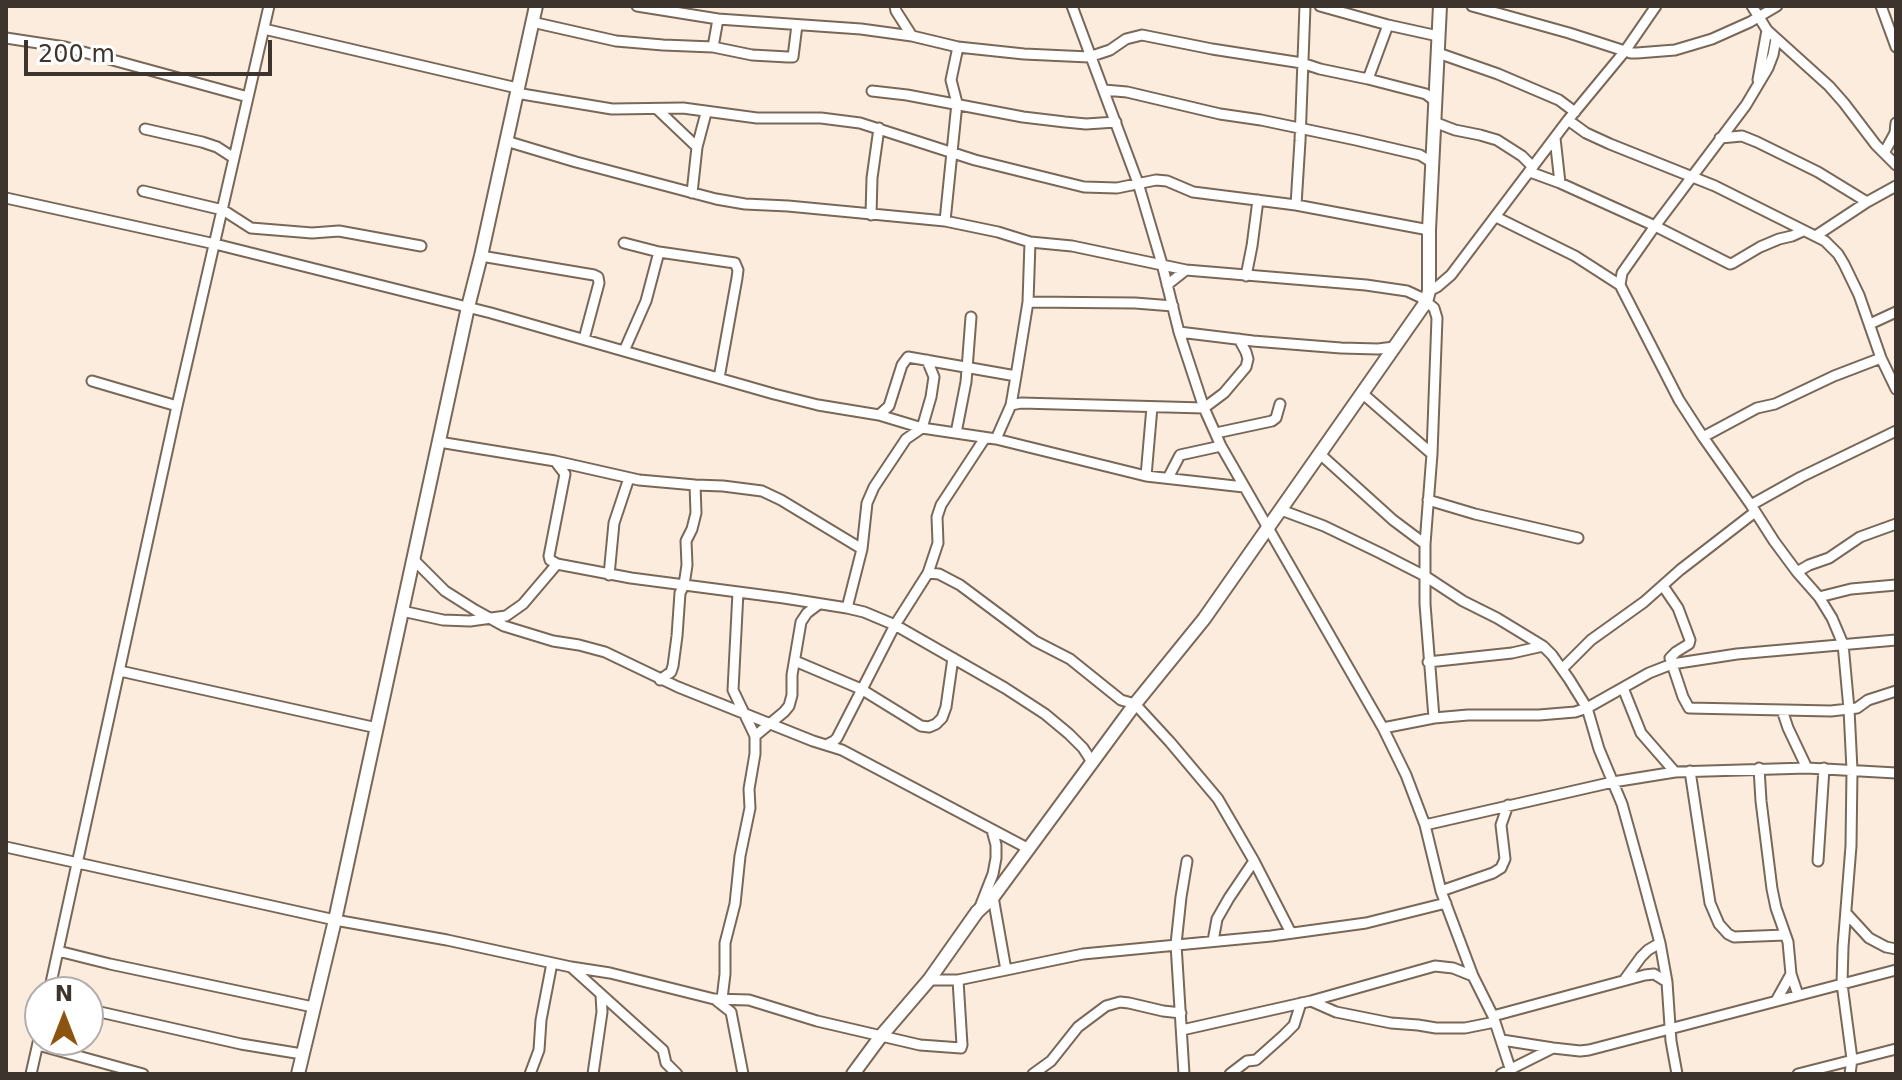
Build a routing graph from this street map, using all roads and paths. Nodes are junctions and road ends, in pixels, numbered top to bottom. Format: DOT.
graph roads {
  1 [pos="269,6"];
  2 [pos="536,6"];
  3 [pos="637,6"];
  4 [pos="895,6"];
  5 [pos="1072,6"];
  6 [pos="1305,6"];
  7 [pos="1320,6"];
  8 [pos="1440,6"];
  9 [pos="1472,6"];
  10 [pos="1656,6"];
  11 [pos="1752,6"];
  12 [pos="1777,6"];
  13 [pos="1881,6"];
  14 [pos="1758,17"];
  15 [pos="718,19"];
  16 [pos="532,22"];
  17 [pos="797,25"];
  18 [pos="1388,25"];
  19 [pos="264,29"];
  20 [pos="1767,30"];
  21 [pos="912,36"];
  22 [pos="1438,36"];
  23 [pos="6,38"];
  24 [pos="1776,39"];
  25 [pos="713,47"];
  26 [pos="958,47"];
  27 [pos="1896,47"];
  28 [pos="1787,49"];
  29 [pos="1625,51"];
  30 [pos="1438,53"];
  31 [pos="1773,55"];
  32 [pos="1089,57"];
  33 [pos="1302,63"];
  34 [pos="1320,69"];
  35 [pos="1302,76"];
  36 [pos="1368,79"];
  37 [pos="1757,87"];
  38 [pos="1104,90"];
  39 [pos="517,91"];
  40 [pos="872,91"];
  41 [pos="1432,96"];
  42 [pos="248,97"];
  43 [pos="1587,97"];
  44 [pos="1559,100"];
  45 [pos="957,103"];
  46 [pos="657,109"];
  47 [pos="706,113"];
  48 [pos="1571,116"];
  49 [pos="1116,122"];
  50 [pos="1434,122"];
  51 [pos="1896,123"];
  52 [pos="879,128"];
  53 [pos="1300,128"];
  54 [pos="145,129"];
  55 [pos="1586,133"];
  56 [pos="1557,135"];
  57 [pos="1720,138"];
  58 [pos="506,141"];
  59 [pos="697,147"];
  60 [pos="950,153"];
  61 [pos="1884,153"];
  62 [pos="1429,156"];
  63 [pos="234,158"];
  64 [pos="1895,164"];
  65 [pos="1132,169"];
  66 [pos="1531,170"];
  67 [pos="1692,177"];
  68 [pos="1138,183"];
  69 [pos="1560,183"];
  70 [pos="1126,186"];
  71 [pos="1896,186"];
  72 [pos="143,191"];
  73 [pos="692,193"];
  74 [pos="6,198"];
  75 [pos="1258,200"];
  76 [pos="1867,202"];
  77 [pos="1296,205"];
  78 [pos="223,210"];
  79 [pos="871,215"];
  80 [pos="1496,217"];
  81 [pos="945,221"];
  82 [pos="1655,226"];
  83 [pos="1429,230"];
  84 [pos="1803,231"];
  85 [pos="1817,235"];
  86 [pos="1030,242"];
  87 [pos="624,243"];
  88 [pos="215,244"];
  89 [pos="421,246"];
  90 [pos="659,252"];
  91 [pos="481,256"];
  92 [pos="1162,264"];
  93 [pos="1186,270"];
  94 [pos="1622,273"];
  95 [pos="1246,276"];
  96 [pos="1609,277"];
  97 [pos="1620,285"];
  98 [pos="1168,288"];
  99 [pos="1427,296"];
  100 [pos="1028,302"];
  101 [pos="1154,304"];
  102 [pos="1173,306"];
  103 [pos="468,307"];
  104 [pos="1896,312"];
  105 [pos="971,317"];
  106 [pos="1870,324"];
  107 [pos="1179,332"];
  108 [pos="584,339"];
  109 [pos="1239,339"];
  110 [pos="1394,347"];
  111 [pos="624,351"];
  112 [pos="1881,358"];
  113 [pos="927,360"];
  114 [pos="967,368"];
  115 [pos="1016,376"];
  116 [pos="719,378"];
  117 [pos="92,381"];
  118 [pos="1896,389"];
  119 [pos="1362,393"];
  120 [pos="1015,402"];
  121 [pos="1280,404"];
  122 [pos="177,406"];
  123 [pos="889,406"];
  124 [pos="1152,407"];
  125 [pos="1204,408"];
  126 [pos="879,415"];
  127 [pos="898,420"];
  128 [pos="922,428"];
  129 [pos="1896,431"];
  130 [pos="956,433"];
  131 [pos="1216,433"];
  132 [pos="1703,437"];
  133 [pos="990,438"];
  134 [pos="906,439"];
  135 [pos="439,442"];
  136 [pos="1221,446"];
  137 [pos="1320,454"];
  138 [pos="1432,454"];
  139 [pos="555,461"];
  140 [pos="1234,468"];
  141 [pos="1146,476"];
  142 [pos="629,478"];
  143 [pos="1168,478"];
  144 [pos="1223,484"];
  145 [pos="695,485"];
  146 [pos="1244,487"];
  147 [pos="1428,500"];
  148 [pos="1753,508"];
  149 [pos="1281,510"];
  150 [pos="1896,524"];
  151 [pos="1268,530"];
  152 [pos="1578,538"];
  153 [pos="1425,544"];
  154 [pos="862,549"];
  155 [pos="414,560"];
  156 [pos="1820,561"];
  157 [pos="557,564"];
  158 [pos="933,570"];
  159 [pos="1797,572"];
  160 [pos="609,575"];
  161 [pos="1425,576"];
  162 [pos="1808,584"];
  163 [pos="684,585"];
  164 [pos="1896,585"];
  165 [pos="1663,586"];
  166 [pos="738,592"];
  167 [pos="1819,597"];
  168 [pos="819,604"];
  169 [pos="847,608"];
  170 [pos="402,611"];
  171 [pos="490,619"];
  172 [pos="895,625"];
  173 [pos="1896,640"];
  174 [pos="1843,644"];
  175 [pos="1543,646"];
  176 [pos="953,658"];
  177 [pos="795,661"];
  178 [pos="1428,662"];
  179 [pos="1672,664"];
  180 [pos="1562,669"];
  181 [pos="120,671"];
  182 [pos="660,680"];
  183 [pos="1623,688"];
  184 [pos="861,689"];
  185 [pos="1896,691"];
  186 [pos="1135,704"];
  187 [pos="1587,708"];
  188 [pos="1849,709"];
  189 [pos="1782,710"];
  190 [pos="1831,711"];
  191 [pos="746,715"];
  192 [pos="1434,718"];
  193 [pos="770,724"];
  194 [pos="377,728"];
  195 [pos="1383,728"];
  196 [pos="1849,728"];
  197 [pos="841,731"];
  198 [pos="755,736"];
  199 [pos="826,745"];
  200 [pos="842,750"];
  201 [pos="1092,762"];
  202 [pos="1759,768"];
  203 [pos="1807,768"];
  204 [pos="1824,768"];
  205 [pos="1852,770"];
  206 [pos="1690,771"];
  207 [pos="1675,772"];
  208 [pos="1896,773"];
  209 [pos="1613,782"];
  210 [pos="1508,805"];
  211 [pos="1425,825"];
  212 [pos="992,830"];
  213 [pos="6,847"];
  214 [pos="1029,849"];
  215 [pos="1187,861"];
  216 [pos="1254,861"];
  217 [pos="1818,861"];
  218 [pos="78,864"];
  219 [pos="1441,891"];
  220 [pos="993,897"];
  221 [pos="1446,903"];
  222 [pos="977,912"];
  223 [pos="1847,914"];
  224 [pos="335,920"];
  225 [pos="1291,933"];
  226 [pos="1785,935"];
  227 [pos="1213,941"];
  228 [pos="1660,943"];
  229 [pos="1176,944"];
  230 [pos="1896,949"];
  231 [pos="58,951"];
  232 [pos="552,963"];
  233 [pos="571,967"];
  234 [pos="1006,970"];
  235 [pos="1896,970"];
  236 [pos="1791,974"];
  237 [pos="53,976"];
  238 [pos="1473,976"];
  239 [pos="1625,979"];
  240 [pos="929,980"];
  241 [pos="958,980"];
  242 [pos="1667,982"];
  243 [pos="1842,984"];
  244 [pos="601,995"];
  245 [pos="1798,995"];
  246 [pos="718,999"];
  247 [pos="1776,1001"];
  248 [pos="1306,1002"];
  249 [pos="313,1007"];
  250 [pos="104,1013"];
  251 [pos="1181,1013"];
  252 [pos="1494,1019"];
  253 [pos="1671,1029"];
  254 [pos="1182,1030"];
  255 [pos="881,1036"];
  256 [pos="1502,1040"];
  257 [pos="1553,1048"];
  258 [pos="1896,1049"];
  259 [pos="302,1054"];
  260 [pos="90,1056"];
  261 [pos="1852,1059"];
  262 [pos="1835,1063"];
  263 [pos="1508,1072"];
  264 [pos="143,1074"];
  265 [pos="298,1074"];
  266 [pos="530,1074"];
  267 [pos="593,1074"];
  268 [pos="677,1074"];
  269 [pos="743,1074"];
  270 [pos="853,1074"];
  271 [pos="1033,1074"];
  272 [pos="1184,1074"];
  273 [pos="1230,1074"];
  274 [pos="1677,1074"];
  275 [pos="1798,1074"];
  276 [pos="1841,1074"];
  277 [pos="1850,1074"];
  1 -- 19 [label="street"];
  2 -- 16 [label="street"];
  3 -- 15 [label="street"];
  4 -- 21 [label="street"];
  5 -- 32 [label="street"];
  6 -- 33 [label="street"];
  7 -- 18 [label="street"];
  8 -- 22 [label="street"];
  9 -- 29 [label="street"];
  10 -- 29 [label="street"];
  11 -- 14 [label="street"];
  12 -- 14 [label="street"];
  13 -- 27 [label="street"];
  14 -- 20 [label="street"];
  14 -- 29 [label="street"];
  15 -- 17 [label="street"];
  15 -- 25 [label="street"];
  16 -- 25 [label="street"];
  16 -- 39 [label="street"];
  17 -- 21 [label="street"];
  17 -- 25 [label="street"];
  18 -- 22 [label="street"];
  18 -- 36 [label="street"];
  19 -- 39 [label="street"];
  19 -- 42 [label="street"];
  20 -- 24 [label="street"];
  20 -- 37 [label="street"];
  21 -- 26 [label="street"];
  22 -- 30 [label="street"];
  23 -- 42 [label="street"];
  24 -- 28 [label="street"];
  24 -- 31 [label="street"];
  26 -- 32 [label="street"];
  26 -- 45 [label="street"];
  28 -- 31 [label="street"];
  28 -- 61 [label="street"];
  29 -- 43 [label="street"];
  30 -- 41 [label="street"];
  30 -- 44 [label="street"];
  31 -- 37 [label="street"];
  32 -- 33 [label="street"];
  32 -- 38 [label="street"];
  33 -- 34 [label="street"];
  33 -- 35 [label="street"];
  34 -- 35 [label="street"];
  34 -- 36 [label="street"];
  35 -- 53 [label="street"];
  36 -- 41 [label="street"];
  37 -- 57 [label="street"];
  38 -- 49 [label="street"];
  38 -- 53 [label="street"];
  39 -- 46 [label="street"];
  39 -- 58 [label="street"];
  40 -- 45 [label="street"];
  41 -- 50 [label="street"];
  42 -- 63 [label="street"];
  43 -- 44 [label="street"];
  43 -- 48 [label="street"];
  44 -- 48 [label="street"];
  45 -- 49 [label="street"];
  45 -- 60 [label="street"];
  46 -- 47 [label="street"];
  46 -- 59 [label="street"];
  47 -- 52 [label="street"];
  47 -- 59 [label="street"];
  48 -- 55 [label="street"];
  48 -- 56 [label="street"];
  49 -- 65 [label="street"];
  50 -- 62 [label="street"];
  50 -- 66 [label="street"];
  51 -- 61 [label="street"];
  52 -- 60 [label="street"];
  52 -- 79 [label="street"];
  53 -- 62 [label="street"];
  53 -- 77 [label="street"];
  54 -- 63 [label="street"];
  55 -- 56 [label="street"];
  55 -- 67 [label="street"];
  56 -- 66 [label="street"];
  56 -- 69 [label="street"];
  57 -- 67 [label="street"];
  57 -- 76 [label="street"];
  58 -- 73 [label="street"];
  58 -- 91 [label="street"];
  59 -- 73 [label="street"];
  60 -- 70 [label="street"];
  60 -- 81 [label="street"];
  61 -- 64 [label="street"];
  62 -- 83 [label="street"];
  63 -- 78 [label="street"];
  65 -- 68 [label="street"];
  65 -- 70 [label="street"];
  66 -- 69 [label="street"];
  66 -- 80 [label="street"];
  67 -- 82 [label="street"];
  67 -- 84 [label="street"];
  68 -- 70 [label="street"];
  68 -- 75 [label="street"];
  68 -- 92 [label="street"];
  69 -- 82 [label="street"];
  71 -- 76 [label="street"];
  72 -- 78 [label="street"];
  73 -- 79 [label="street"];
  74 -- 88 [label="street"];
  75 -- 77 [label="street"];
  75 -- 95 [label="street"];
  76 -- 85 [label="street"];
  77 -- 83 [label="street"];
  78 -- 88 [label="street"];
  78 -- 89 [label="street"];
  79 -- 81 [label="street"];
  80 -- 96 [label="street"];
  80 -- 99 [label="street"];
  81 -- 86 [label="street"];
  82 -- 84 [label="street"];
  82 -- 94 [label="street"];
  83 -- 99 [label="street"];
  84 -- 85 [label="street"];
  85 -- 106 [label="street"];
  86 -- 92 [label="street"];
  86 -- 100 [label="street"];
  87 -- 90 [label="street"];
  88 -- 103 [label="street"];
  88 -- 122 [label="street"];
  90 -- 111 [label="street"];
  90 -- 116 [label="street"];
  91 -- 103 [label="street"];
  91 -- 108 [label="street"];
  92 -- 93 [label="street"];
  92 -- 98 [label="street"];
  93 -- 95 [label="street"];
  93 -- 98 [label="street"];
  94 -- 96 [label="street"];
  94 -- 97 [label="street"];
  95 -- 99 [label="street"];
  96 -- 97 [label="street"];
  97 -- 132 [label="street"];
  98 -- 101 [label="street"];
  98 -- 102 [label="street"];
  99 -- 110 [label="street"];
  99 -- 138 [label="street"];
  100 -- 101 [label="street"];
  100 -- 115 [label="street"];
  101 -- 102 [label="street"];
  102 -- 107 [label="street"];
  103 -- 108 [label="street"];
  103 -- 135 [label="street"];
  104 -- 106 [label="street"];
  105 -- 114 [label="street"];
  106 -- 112 [label="street"];
  107 -- 109 [label="street"];
  107 -- 125 [label="street"];
  108 -- 111 [label="street"];
  109 -- 110 [label="street"];
  109 -- 125 [label="street"];
  110 -- 119 [label="street"];
  111 -- 116 [label="street"];
  112 -- 118 [label="street"];
  112 -- 132 [label="street"];
  113 -- 114 [label="street"];
  113 -- 123 [label="street"];
  113 -- 128 [label="street"];
  114 -- 115 [label="street"];
  114 -- 130 [label="street"];
  115 -- 120 [label="street"];
  116 -- 126 [label="street"];
  117 -- 122 [label="street"];
  119 -- 137 [label="street"];
  119 -- 138 [label="street"];
  120 -- 124 [label="street"];
  120 -- 133 [label="street"];
  121 -- 131 [label="street"];
  122 -- 181 [label="street"];
  123 -- 126 [label="street"];
  123 -- 127 [label="street"];
  124 -- 125 [label="street"];
  124 -- 141 [label="street"];
  125 -- 131 [label="street"];
  126 -- 127 [label="street"];
  127 -- 128 [label="street"];
  127 -- 134 [label="street"];
  128 -- 130 [label="street"];
  128 -- 134 [label="street"];
  129 -- 148 [label="street"];
  130 -- 133 [label="street"];
  131 -- 136 [label="street"];
  132 -- 148 [label="street"];
  133 -- 141 [label="street"];
  133 -- 158 [label="street"];
  134 -- 154 [label="street"];
  135 -- 139 [label="street"];
  135 -- 155 [label="street"];
  136 -- 140 [label="street"];
  136 -- 143 [label="street"];
  137 -- 149 [label="street"];
  137 -- 153 [label="street"];
  138 -- 147 [label="street"];
  139 -- 142 [label="street"];
  139 -- 157 [label="street"];
  140 -- 144 [label="street"];
  140 -- 146 [label="street"];
  141 -- 143 [label="street"];
  142 -- 145 [label="street"];
  142 -- 160 [label="street"];
  143 -- 144 [label="street"];
  144 -- 146 [label="street"];
  145 -- 154 [label="street"];
  145 -- 163 [label="street"];
  146 -- 151 [label="street"];
  147 -- 152 [label="street"];
  147 -- 153 [label="street"];
  148 -- 159 [label="street"];
  148 -- 165 [label="street"];
  149 -- 151 [label="street"];
  149 -- 161 [label="street"];
  150 -- 156 [label="street"];
  151 -- 186 [label="street"];
  151 -- 195 [label="street"];
  153 -- 161 [label="street"];
  154 -- 169 [label="street"];
  155 -- 170 [label="street"];
  155 -- 171 [label="street"];
  156 -- 159 [label="street"];
  156 -- 162 [label="street"];
  157 -- 160 [label="street"];
  157 -- 171 [label="street"];
  158 -- 172 [label="street"];
  158 -- 186 [label="street"];
  159 -- 162 [label="street"];
  160 -- 163 [label="street"];
  161 -- 175 [label="street"];
  161 -- 178 [label="street"];
  162 -- 167 [label="street"];
  163 -- 166 [label="street"];
  163 -- 182 [label="street"];
  164 -- 167 [label="street"];
  165 -- 179 [label="street"];
  165 -- 180 [label="street"];
  166 -- 168 [label="street"];
  166 -- 191 [label="street"];
  167 -- 174 [label="street"];
  168 -- 169 [label="street"];
  168 -- 177 [label="street"];
  169 -- 172 [label="street"];
  170 -- 171 [label="street"];
  170 -- 194 [label="street"];
  171 -- 182 [label="street"];
  172 -- 176 [label="street"];
  172 -- 184 [label="street"];
  173 -- 174 [label="street"];
  174 -- 179 [label="street"];
  174 -- 188 [label="street"];
  175 -- 178 [label="street"];
  175 -- 180 [label="street"];
  176 -- 184 [label="street"];
  176 -- 201 [label="street"];
  177 -- 184 [label="street"];
  177 -- 193 [label="street"];
  178 -- 192 [label="street"];
  179 -- 183 [label="street"];
  179 -- 189 [label="street"];
  180 -- 187 [label="street"];
  181 -- 194 [label="street"];
  181 -- 218 [label="street"];
  182 -- 191 [label="street"];
  183 -- 187 [label="street"];
  183 -- 207 [label="street"];
  184 -- 197 [label="street"];
  185 -- 188 [label="street"];
  186 -- 201 [label="street"];
  186 -- 216 [label="street"];
  187 -- 192 [label="street"];
  187 -- 209 [label="street"];
  188 -- 190 [label="street"];
  188 -- 196 [label="street"];
  189 -- 190 [label="street"];
  189 -- 203 [label="street"];
  190 -- 196 [label="street"];
  191 -- 193 [label="street"];
  191 -- 198 [label="street"];
  192 -- 195 [label="street"];
  193 -- 198 [label="street"];
  193 -- 199 [label="street"];
  194 -- 224 [label="street"];
  195 -- 211 [label="street"];
  196 -- 205 [label="street"];
  197 -- 199 [label="street"];
  197 -- 200 [label="street"];
  198 -- 246 [label="street"];
  199 -- 200 [label="street"];
  200 -- 212 [label="street"];
  201 -- 214 [label="street"];
  202 -- 203 [label="street"];
  202 -- 206 [label="street"];
  202 -- 226 [label="street"];
  203 -- 204 [label="street"];
  204 -- 205 [label="street"];
  204 -- 217 [label="street"];
  205 -- 208 [label="street"];
  205 -- 223 [label="street"];
  206 -- 207 [label="street"];
  206 -- 226 [label="street"];
  207 -- 209 [label="street"];
  209 -- 210 [label="street"];
  209 -- 228 [label="street"];
  210 -- 211 [label="street"];
  210 -- 219 [label="street"];
  211 -- 219 [label="street"];
  212 -- 214 [label="street"];
  212 -- 222 [label="street"];
  213 -- 218 [label="street"];
  214 -- 220 [label="street"];
  215 -- 229 [label="street"];
  216 -- 225 [label="street"];
  216 -- 227 [label="street"];
  218 -- 224 [label="street"];
  218 -- 231 [label="street"];
  219 -- 221 [label="street"];
  220 -- 222 [label="street"];
  220 -- 234 [label="street"];
  221 -- 225 [label="street"];
  221 -- 238 [label="street"];
  222 -- 240 [label="street"];
  223 -- 230 [label="street"];
  223 -- 243 [label="street"];
  224 -- 232 [label="street"];
  224 -- 249 [label="street"];
  225 -- 227 [label="street"];
  226 -- 236 [label="street"];
  227 -- 229 [label="street"];
  228 -- 239 [label="street"];
  228 -- 242 [label="street"];
  229 -- 234 [label="street"];
  229 -- 251 [label="street"];
  231 -- 237 [label="street"];
  231 -- 249 [label="street"];
  232 -- 233 [label="street"];
  232 -- 266 [label="street"];
  233 -- 244 [label="street"];
  233 -- 246 [label="street"];
  234 -- 241 [label="street"];
  235 -- 243 [label="street"];
  236 -- 245 [label="street"];
  236 -- 247 [label="street"];
  238 -- 248 [label="street"];
  238 -- 252 [label="street"];
  239 -- 242 [label="street"];
  239 -- 252 [label="street"];
  240 -- 241 [label="street"];
  240 -- 255 [label="street"];
  241 -- 255 [label="street"];
  242 -- 253 [label="street"];
  243 -- 245 [label="street"];
  243 -- 261 [label="street"];
  244 -- 267 [label="street"];
  244 -- 268 [label="street"];
  245 -- 247 [label="street"];
  246 -- 255 [label="street"];
  246 -- 269 [label="street"];
  247 -- 253 [label="street"];
  248 -- 252 [label="street"];
  248 -- 254 [label="street"];
  248 -- 273 [label="street"];
  249 -- 259 [label="street"];
  250 -- 259 [label="street"];
  251 -- 254 [label="street"];
  251 -- 271 [label="street"];
  252 -- 256 [label="street"];
  253 -- 257 [label="street"];
  253 -- 274 [label="street"];
  254 -- 272 [label="street"];
  255 -- 270 [label="street"];
  256 -- 257 [label="street"];
  256 -- 263 [label="street"];
  257 -- 263 [label="street"];
  258 -- 261 [label="street"];
  259 -- 265 [label="street"];
  260 -- 264 [label="street"];
  261 -- 262 [label="street"];
  261 -- 277 [label="street"];
  262 -- 275 [label="street"];
  262 -- 276 [label="street"];
}
